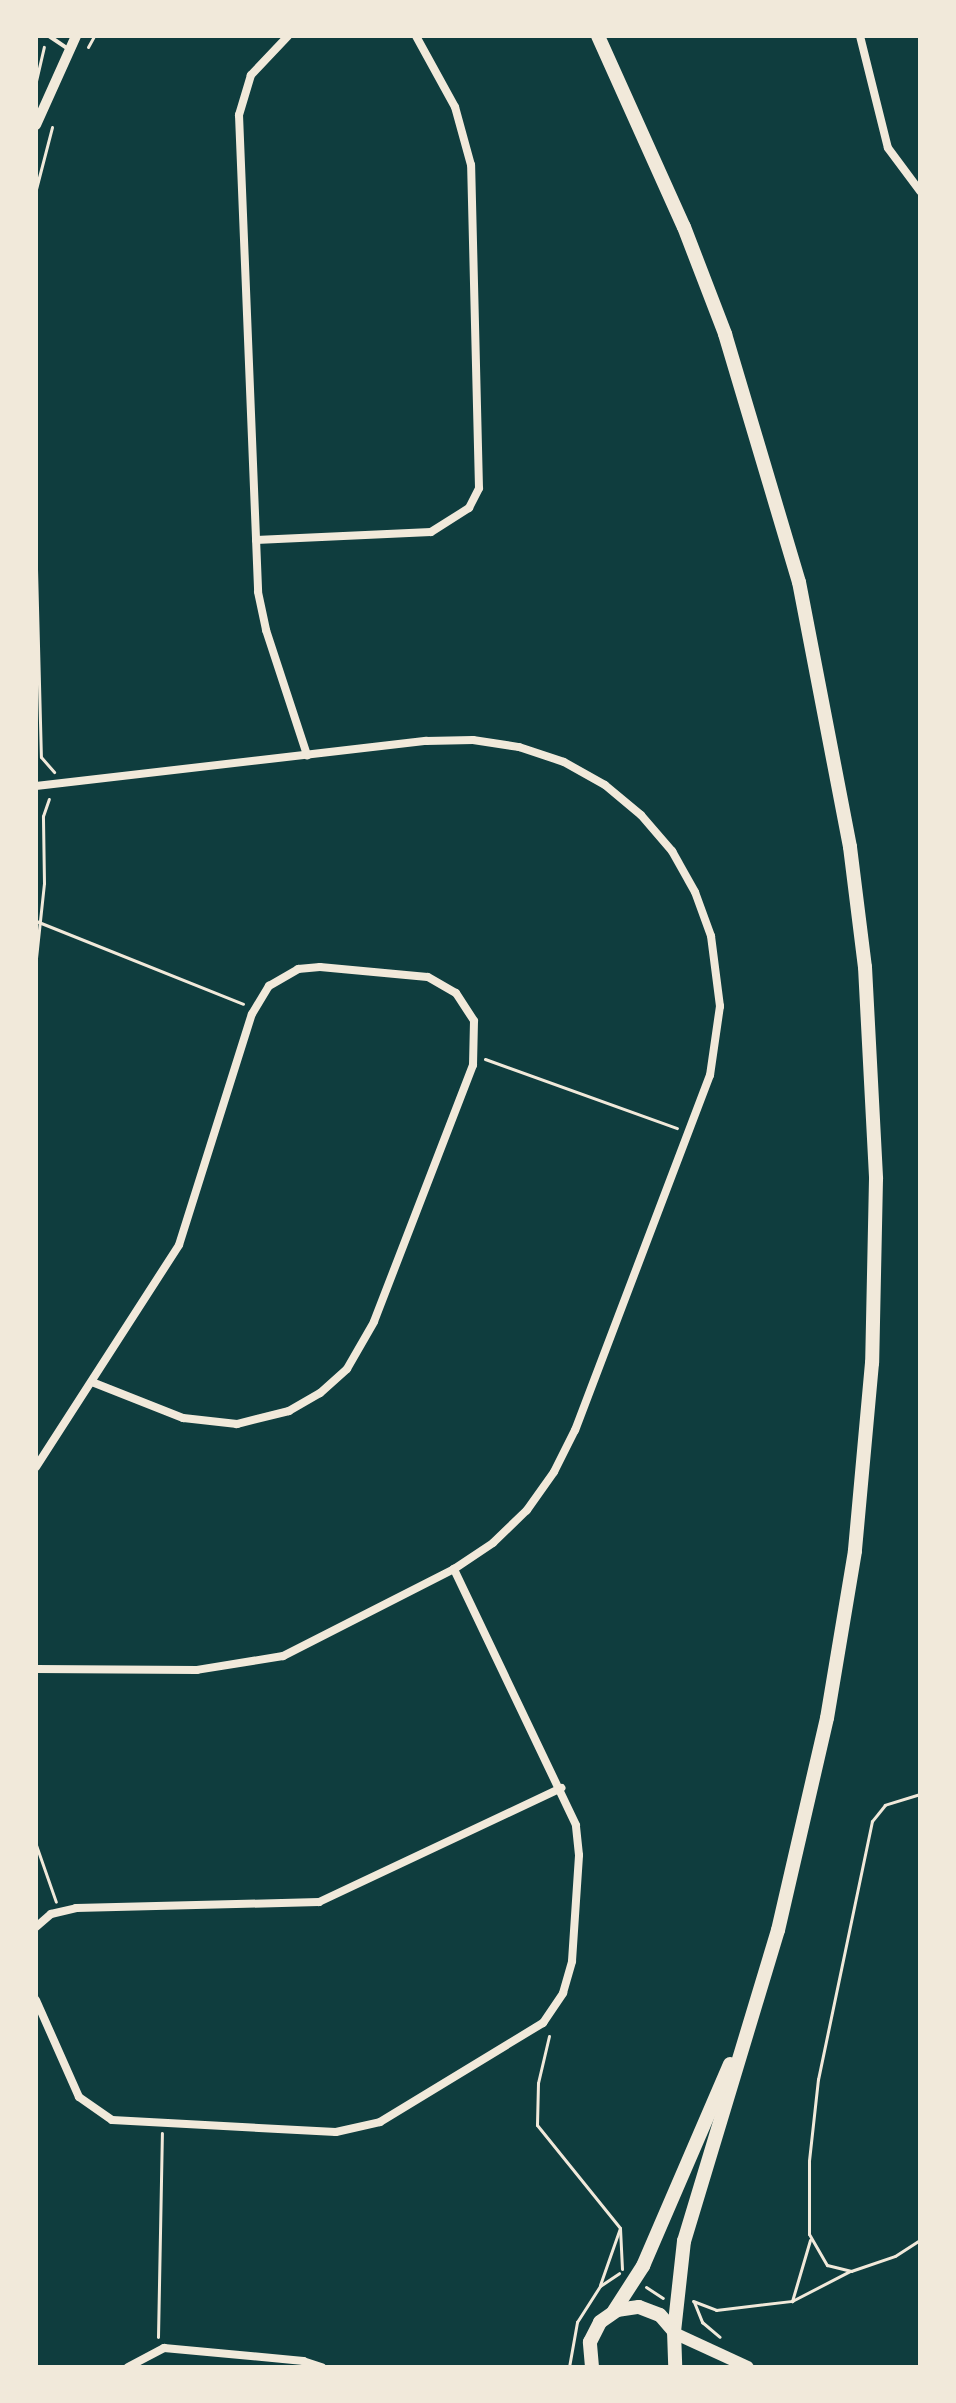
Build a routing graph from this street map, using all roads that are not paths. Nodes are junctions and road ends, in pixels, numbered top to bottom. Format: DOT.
graph roads {
  1 [pos="49,36"];
  2 [pos="76,36"];
  3 [pos="288,36"];
  4 [pos="416,36"];
  5 [pos="588,36"];
  6 [pos="598,36"];
  7 [pos="860,36"];
  8 [pos="68,49"];
  9 [pos="616,78"];
  10 [pos="36,125"];
  11 [pos="920,191"];
  12 [pos="256,540"];
  13 [pos="307,755"];
  14 [pos="36,786"];
  15 [pos="92,1382"];
  16 [pos="36,1467"];
  17 [pos="454,1569"];
  18 [pos="36,1669"];
  19 [pos="561,1788"];
  20 [pos="36,1927"];
  21 [pos="36,2000"];
  22 [pos="743,2039"];
  23 [pos="614,2311"];
  24 [pos="674,2332"];
  25 [pos="128,2367"];
  26 [pos="322,2367"];
  27 [pos="592,2367"];
  28 [pos="675,2367"];
  29 [pos="748,2367"];
  1 -- 8 [label="lane"];
  2 -- 8 [label="street"];
  3 -- 12 [label="street"];
  4 -- 12 [label="street"];
  5 -- 9 [label="main road"];
  6 -- 9 [label="main road"];
  7 -- 11 [label="street"];
  8 -- 10 [label="street"];
  9 -- 22 [label="main road"];
  12 -- 13 [label="street"];
  13 -- 14 [label="street"];
  13 -- 17 [label="street"];
  15 -- 15 [label="street"];
  15 -- 16 [label="street"];
  17 -- 18 [label="street"];
  17 -- 19 [label="street"];
  19 -- 20 [label="street"];
  19 -- 21 [label="street"];
  22 -- 23 [label="main road"];
  22 -- 24 [label="main road"];
  23 -- 24 [label="main road"];
  23 -- 27 [label="main road"];
  24 -- 28 [label="main road"];
  24 -- 29 [label="main road"];
  25 -- 26 [label="street"];
}
